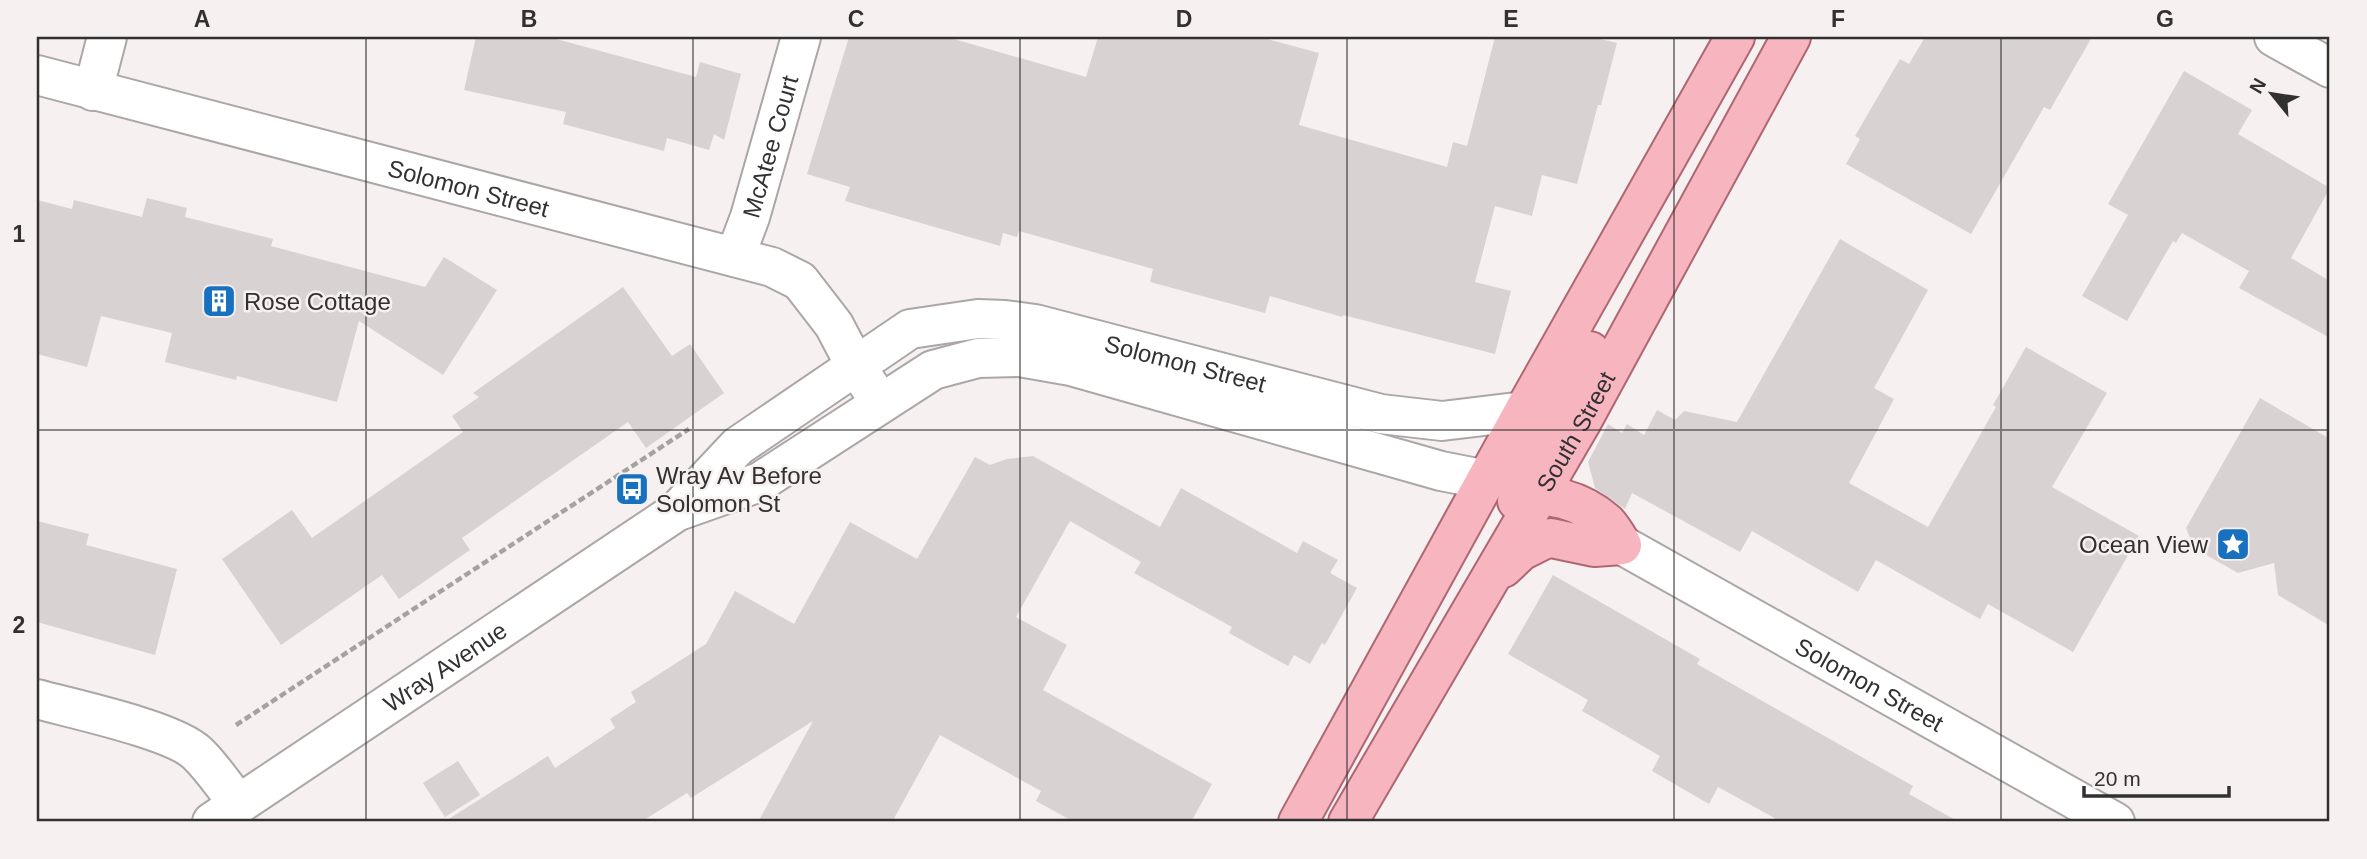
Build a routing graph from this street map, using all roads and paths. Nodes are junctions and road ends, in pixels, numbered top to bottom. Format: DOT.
graph roads {
  1 [pos="107,37"];
  2 [pos="801,37"];
  3 [pos="1735,37"];
  4 [pos="2274,37"];
  5 [pos="1785,48"];
  6 [pos="2330,68"];
  7 [pos="37,75"];
  8 [pos="93,91"];
  9 [pos="735,257"];
  10 [pos="855,365"];
  11 [pos="881,403"];
  12 [pos="1524,411"];
  13 [pos="694,425"];
  14 [pos="1563,453"];
  15 [pos="1517,498"];
  16 [pos="676,512"];
  17 [pos="1580,527"];
  18 [pos="1622,545"];
  19 [pos="1488,585"];
  20 [pos="37,699"];
  21 [pos="236,725"];
  22 [pos="226,813"];
  23 [pos="1298,822"];
  24 [pos="1348,822"];
  25 [pos="2115,822"];
  1 -- 8 [label="street"];
  2 -- 9 [label="street, McAtee Court"];
  3 -- 12 [label="main road, South Street"];
  4 -- 6 [label="street"];
  5 -- 14 [label="main road, South Street"];
  5 -- 15 [label="main road"];
  7 -- 8 [label="street, Solomon Street"];
  8 -- 9 [label="street, Solomon Street"];
  9 -- 10 [label="street, Solomon Street"];
  10 -- 11 [label="street, Solomon Street"];
  10 -- 12 [label="street, Solomon Street"];
  10 -- 16 [label="street, Wray Avenue"];
  11 -- 15 [label="street, Solomon Street"];
  11 -- 16 [label="street, Wray Avenue"];
  12 -- 15 [label="main road, South Street"];
  13 -- 21 [label="path"];
  14 -- 15 [label="main road, South Street"];
  14 -- 17 [label="main road"];
  15 -- 17 [label="main road"];
  15 -- 19 [label="main road, South Street"];
  15 -- 23 [label="main road, South Street"];
  16 -- 22 [label="street, Wray Avenue"];
  17 -- 18 [label="main road"];
  17 -- 19 [label="main road"];
  18 -- 25 [label="street, Solomon Street"];
  19 -- 24 [label="main road, South Street"];
  20 -- 22 [label="street"];
}
